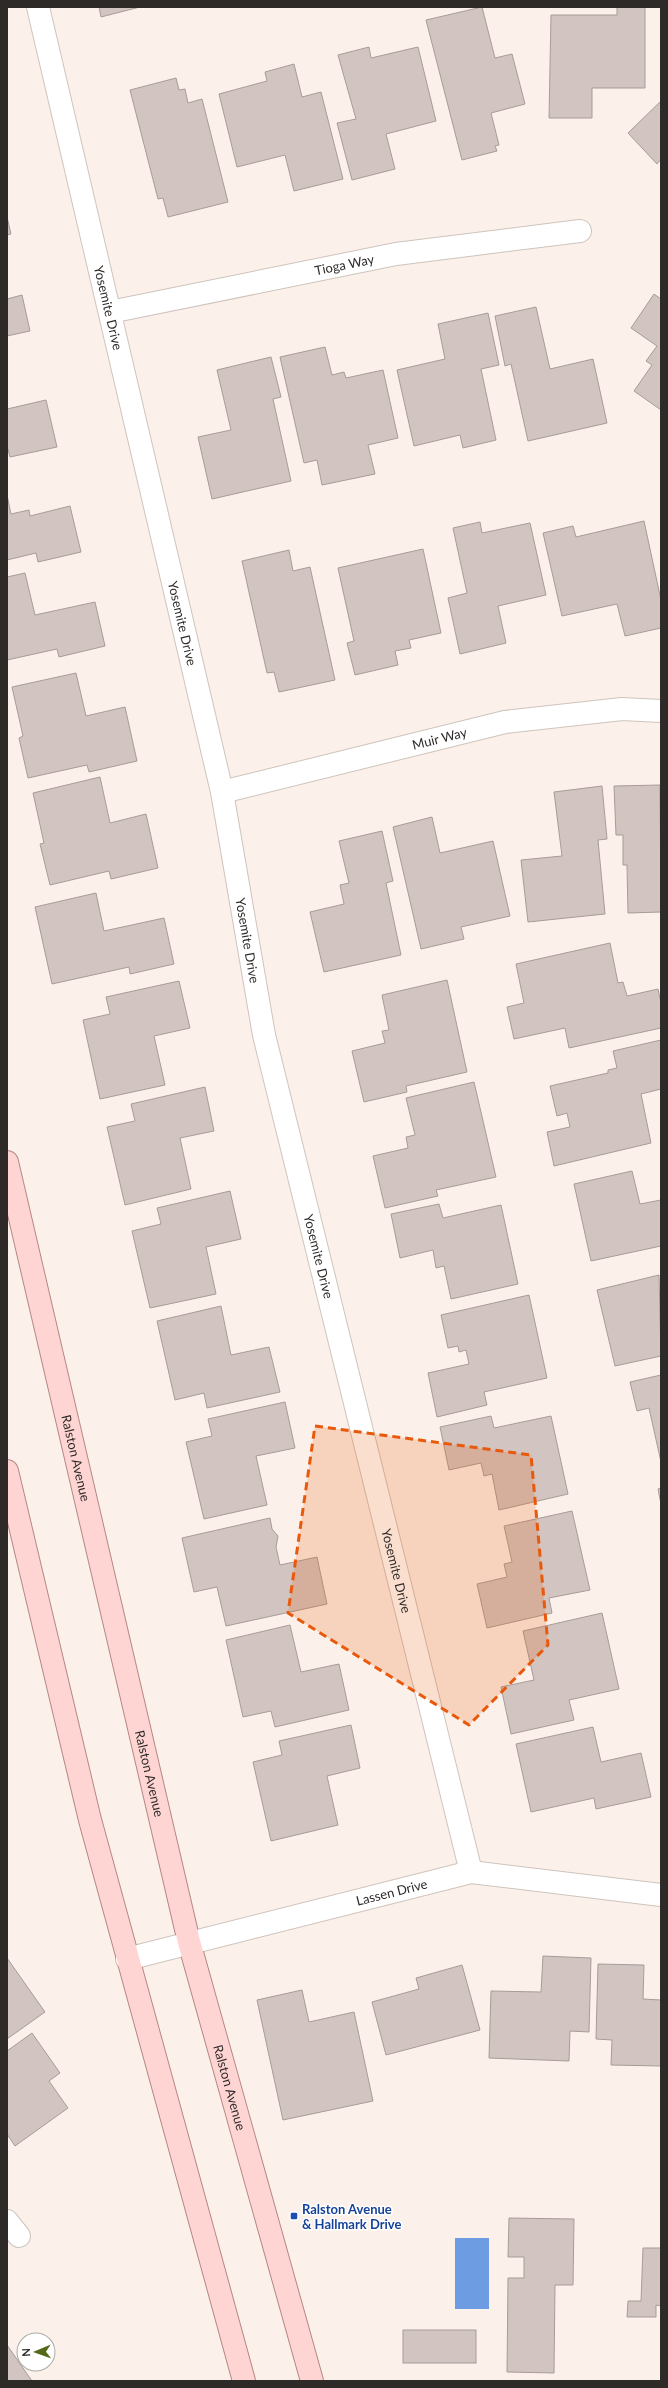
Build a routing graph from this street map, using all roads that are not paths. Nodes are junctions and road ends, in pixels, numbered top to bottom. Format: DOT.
graph roads {
  1 [pos="38,7"];
  2 [pos="580,231"];
  3 [pos="110,312"];
  4 [pos="661,711"];
  5 [pos="222,792"];
  6 [pos="7,1162"];
  7 [pos="7,1471"];
  8 [pos="471,1872"];
  9 [pos="661,1895"];
  10 [pos="189,1942"];
  11 [pos="127,1959"];
  12 [pos="244,2381"];
  13 [pos="312,2381"];
  1 -- 3 [label="street, Yosemite Drive"];
  2 -- 3 [label="street, Tioga Way"];
  3 -- 5 [label="street, Yosemite Drive"];
  4 -- 5 [label="street, Muir Way"];
  5 -- 8 [label="street, Yosemite Drive"];
  6 -- 10 [label="main road, Ralston Avenue"];
  7 -- 11 [label="main road"];
  8 -- 9 [label="street, Lassen Drive"];
  8 -- 10 [label="street, Lassen Drive"];
  10 -- 11 [label="street, Lassen Drive"];
  10 -- 13 [label="main road, Ralston Avenue"];
  11 -- 12 [label="main road"];
}
